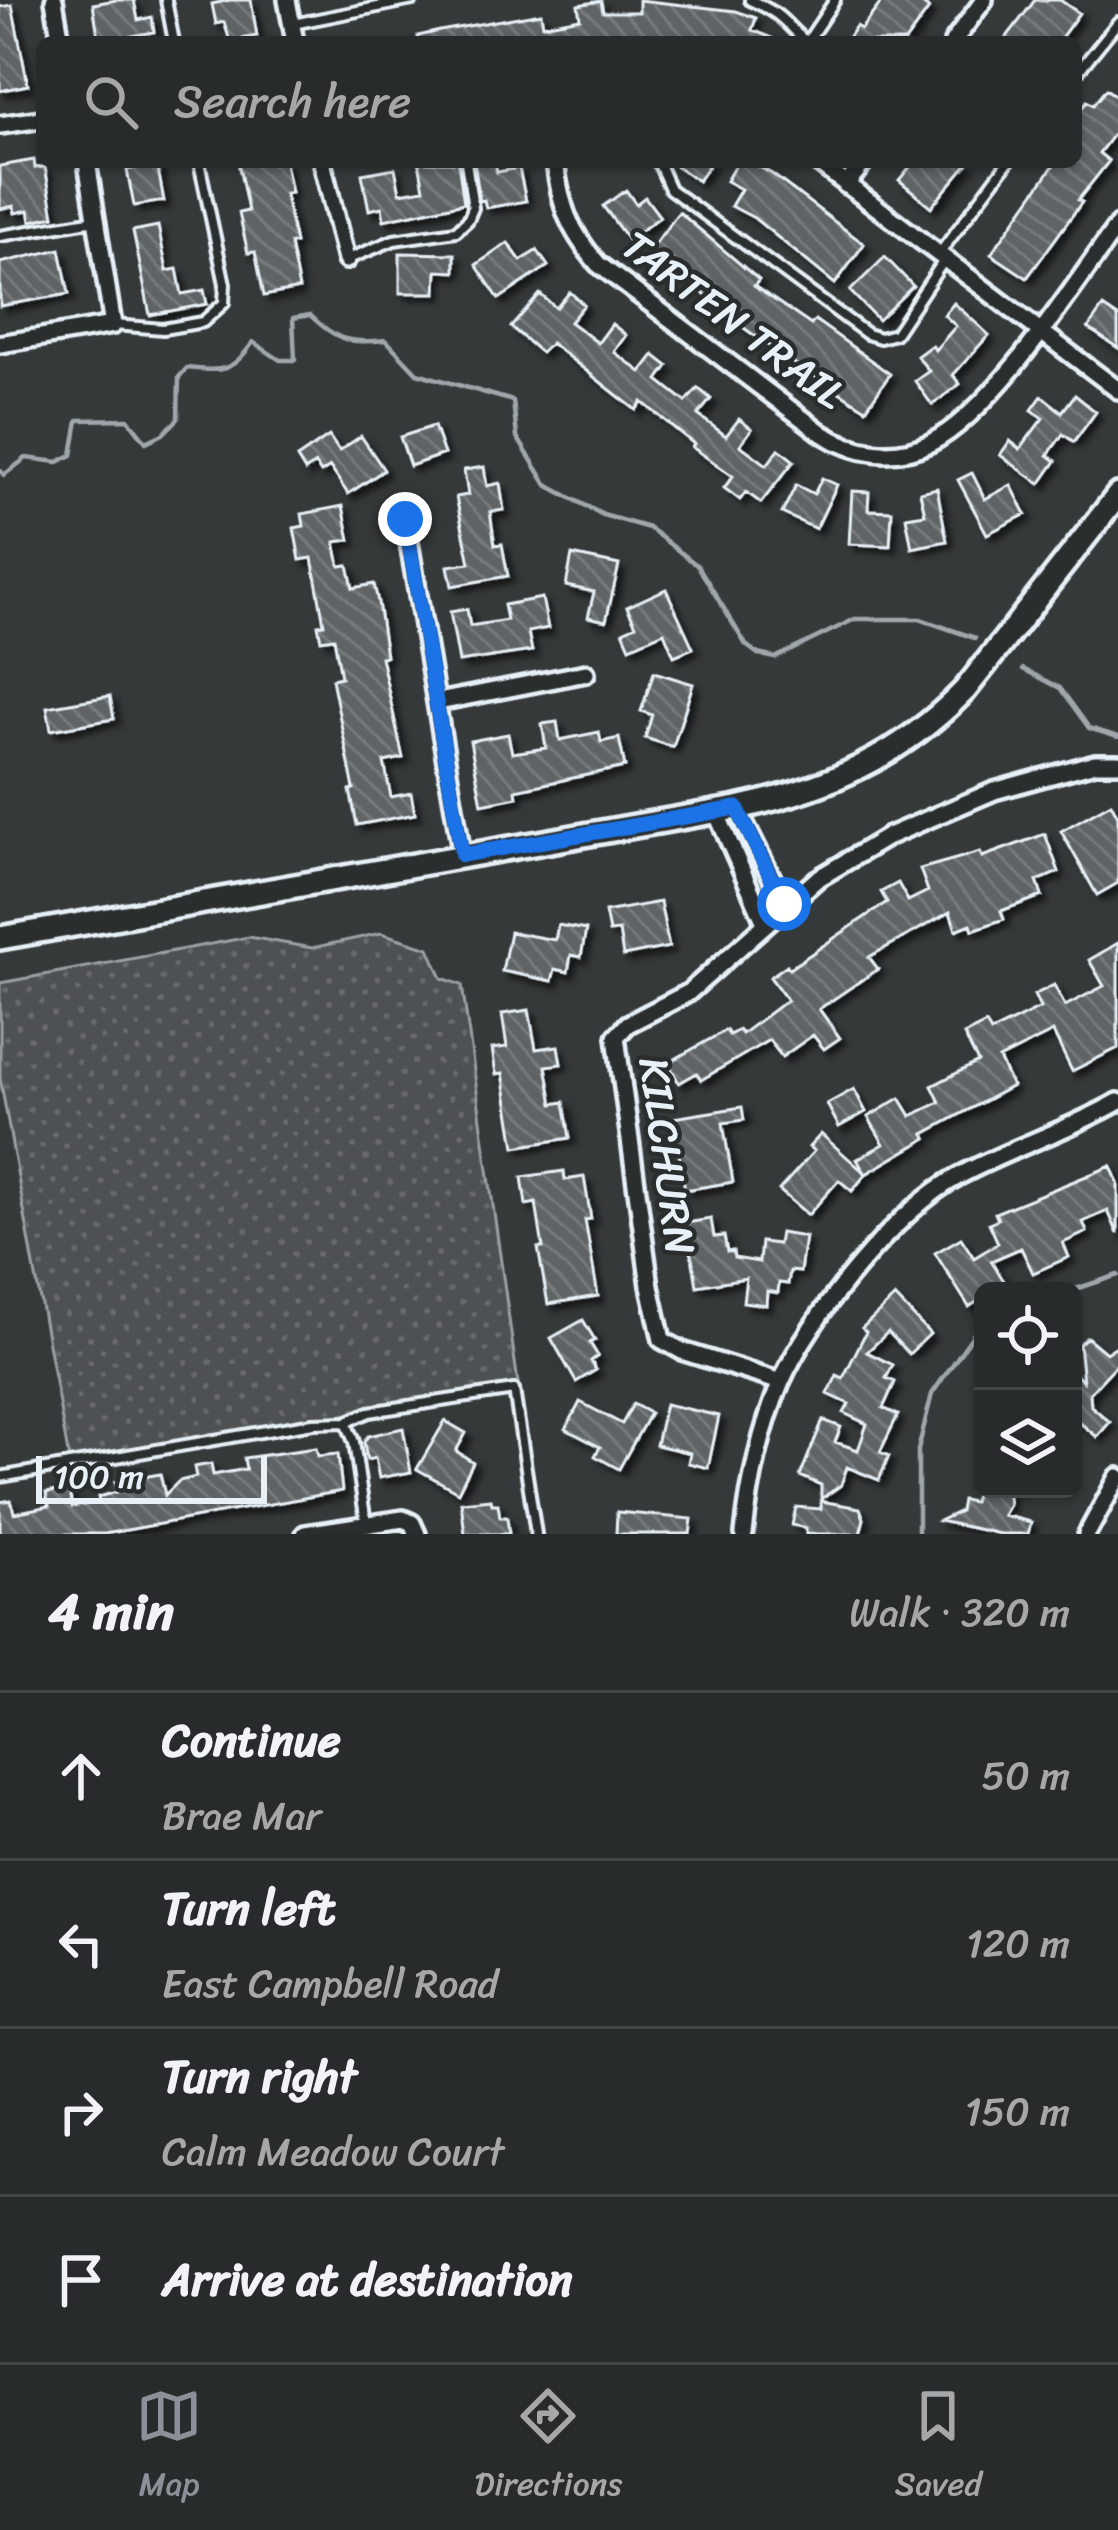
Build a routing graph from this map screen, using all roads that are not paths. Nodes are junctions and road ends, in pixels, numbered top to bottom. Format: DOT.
graph roads {
  1 [pos="54,0"];
  2 [pos="166,0"];
  3 [pos="286,0"];
  4 [pos="413,0"];
  5 [pos="750,0"];
  6 [pos="835,0"];
  7 [pos="984,0"];
  8 [pos="1118,22"];
  9 [pos="294,33"];
  10 [pos="60,36"];
  11 [pos="173,36"];
  12 [pos="800,36"];
  13 [pos="811,36"];
  14 [pos="957,36"];
  15 [pos="1082,67"];
  16 [pos="36,120"];
  17 [pos="0,125"];
  18 [pos="88,168"];
  19 [pos="201,168"];
  20 [pos="323,168"];
  21 [pos="467,168"];
  22 [pos="557,168"];
  23 [pos="661,168"];
  24 [pos="825,168"];
  25 [pos="859,168"];
  26 [pos="1004,168"];
  27 [pos="846,185"];
  28 [pos="96,220"];
  29 [pos="1118,225"];
  30 [pos="0,236"];
  31 [pos="942,256"];
  32 [pos="346,260"];
  33 [pos="112,325"];
  34 [pos="1041,332"];
  35 [pos="0,344"];
  36 [pos="1118,390"];
  37 [pos="1118,494"];
  38 [pos="405,519"];
  39 [pos="586,673"];
  40 [pos="437,702"];
  41 [pos="1118,763"];
  42 [pos="727,810"];
  43 [pos="462,855"];
  44 [pos="784,904"];
  45 [pos="765,922"];
  46 [pos="0,938"];
  47 [pos="1118,1102"];
  48 [pos="781,1382"];
  49 [pos="346,1422"];
  50 [pos="1118,1477"];
  51 [pos="0,1478"];
  52 [pos="366,1523"];
  53 [pos="415,1528"];
  54 [pos="308,1534"];
  55 [pos="536,1534"];
  56 [pos="744,1534"];
  57 [pos="1088,1534"];
  1 -- 10 [label="street"];
  2 -- 11 [label="lane"];
  3 -- 9 [label="street"];
  4 -- 9 [label="lane"];
  5 -- 12 [label="lane"];
  6 -- 13 [label="lane"];
  7 -- 14 [label="street"];
  8 -- 15 [label="lane"];
  16 -- 17 [label="street"];
  18 -- 28 [label="street"];
  19 -- 33 [label="lane"];
  20 -- 32 [label="street"];
  21 -- 32 [label="lane"];
  22 -- 34 [label="street, TARTEN TRAIL"];
  23 -- 31 [label="lane"];
  24 -- 27 [label="street"];
  25 -- 27 [label="street"];
  26 -- 31 [label="lane"];
  27 -- 31 [label="street"];
  28 -- 30 [label="lane"];
  28 -- 33 [label="street"];
  29 -- 34 [label="street, TARTEN TRAIL"];
  31 -- 34 [label="street"];
  33 -- 35 [label="street"];
  34 -- 36 [label="street"];
  37 -- 42 [label="main road"];
  38 -- 40 [label="street"];
  39 -- 40 [label="street"];
  40 -- 43 [label="street"];
  41 -- 44 [label="street"];
  42 -- 43 [label="main road"];
  42 -- 44 [label="street"];
  42 -- 45 [label="street"];
  43 -- 46 [label="main road"];
  44 -- 45 [label="street"];
  45 -- 48 [label="street, KILCHURN"];
  47 -- 48 [label="street"];
  48 -- 56 [label="street"];
  49 -- 51 [label="lane"];
  49 -- 52 [label="lane"];
  49 -- 55 [label="lane"];
  50 -- 57 [label="street"];
  52 -- 53 [label="street"];
  52 -- 54 [label="street"];
}
